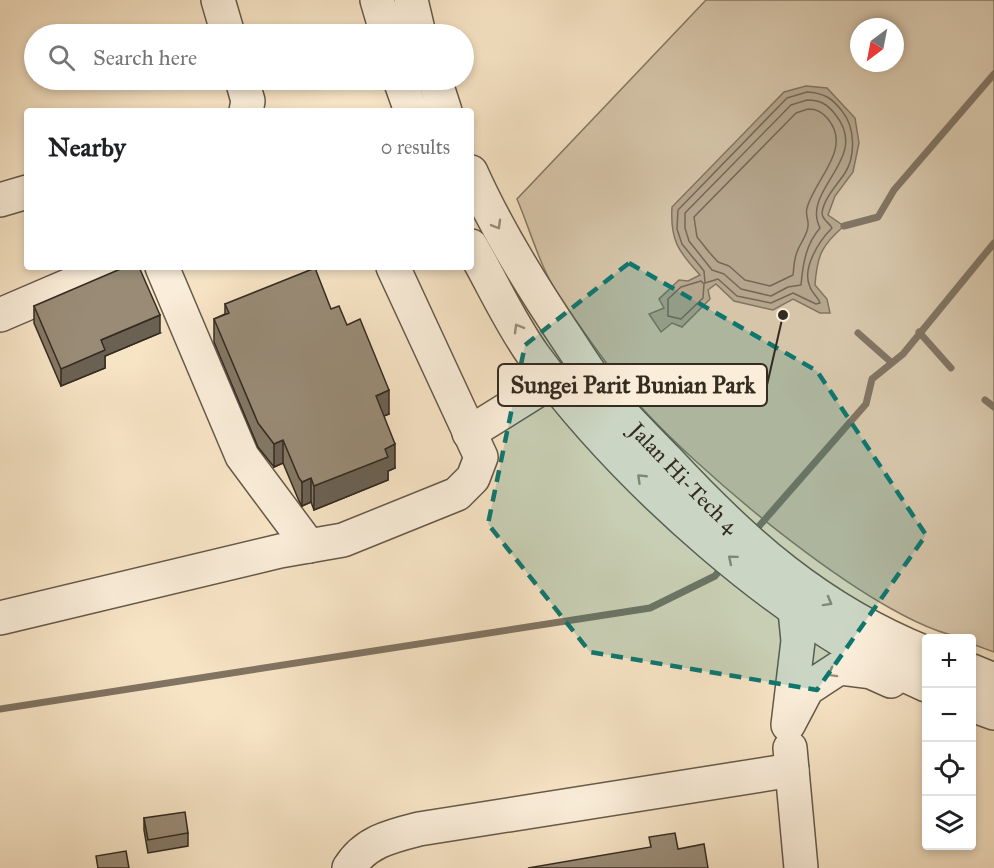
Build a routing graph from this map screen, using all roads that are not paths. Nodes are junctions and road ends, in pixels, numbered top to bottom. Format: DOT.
graph roads {
  1 [pos="218,0"];
  2 [pos="377,0"];
  3 [pos="411,0"];
  4 [pos="225,24"];
  5 [pos="384,24"];
  6 [pos="417,24"];
  7 [pos="245,90"];
  8 [pos="404,90"];
  9 [pos="438,90"];
  10 [pos="247,108"];
  11 [pos="410,108"];
  12 [pos="444,108"];
  13 [pos="474,179"];
  14 [pos="24,193"];
  15 [pos="0,200"];
  16 [pos="474,251"];
  17 [pos="105,270"];
  18 [pos="163,270"];
  19 [pos="394,270"];
  20 [pos="0,315"];
  21 [pos="554,380"];
  22 [pos="469,433"];
  23 [pos="692,507"];
  24 [pos="309,546"];
  25 [pos="784,592"];
  26 [pos="0,618"];
  27 [pos="922,651"];
  28 [pos="922,682"];
  29 [pos="976,684"];
  30 [pos="922,692"];
  31 [pos="982,703"];
  32 [pos="788,725"];
  33 [pos="792,770"];
  34 [pos="349,868"];
  35 [pos="801,868"];
  1 -- 4 [label="street"];
  2 -- 5 [label="street"];
  3 -- 6 [label="street"];
  7 -- 10 [label="street"];
  8 -- 11 [label="street"];
  9 -- 12 [label="street"];
  13 -- 23 [label="street, Jalan Hi-Tech 4, one-way"];
  14 -- 15 [label="street"];
  21 -- 16 [label="street, Jalan Hi-Tech 4, one-way"];
  17 -- 20 [label="street"];
  18 -- 24 [label="street"];
  19 -- 22 [label="street"];
  21 -- 22 [label="street"];
  23 -- 21 [label="street, Jalan Hi-Tech 4, one-way"];
  22 -- 24 [label="street"];
  23 -- 25 [label="street, Jalan Hi-Tech 4"];
  24 -- 26 [label="street"];
  25 -- 27 [label="street, Jalan Hi-Tech 4, one-way"];
  25 -- 28 [label="street, Jalan Hi-Tech 4"];
  25 -- 32 [label="street"];
  29 -- 31 [label="street"];
  30 -- 32 [label="street, one-way"];
  32 -- 33 [label="street"];
  33 -- 34 [label="street"];
  33 -- 35 [label="street"];
}
